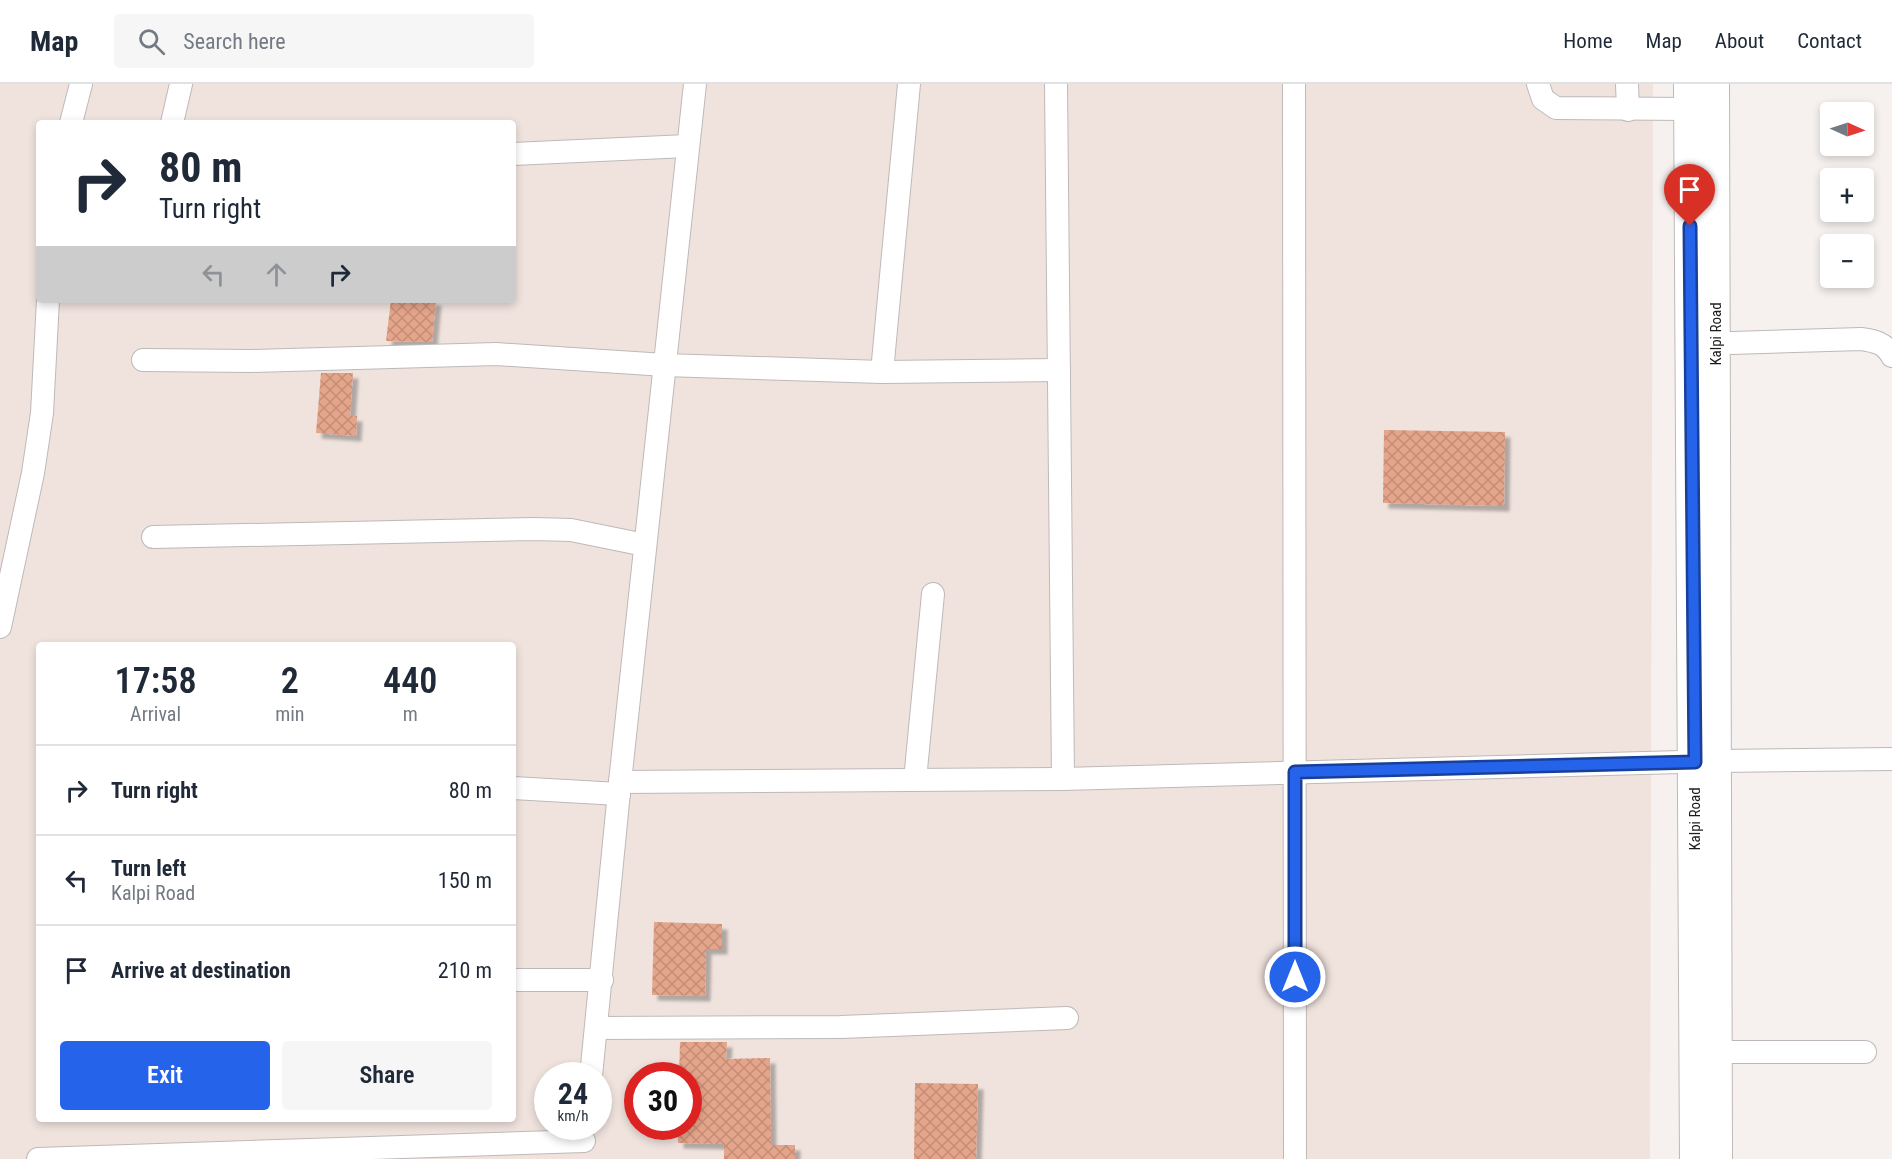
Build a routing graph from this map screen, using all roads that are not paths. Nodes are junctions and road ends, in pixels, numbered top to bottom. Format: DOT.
graph roads {
  1 [pos="81,84"];
  2 [pos="181,84"];
  3 [pos="695,84"];
  4 [pos="909,84"];
  5 [pos="1056,84"];
  6 [pos="1294,84"];
  7 [pos="1538,84"];
  8 [pos="1627,84"];
  9 [pos="1714,84"];
  10 [pos="1689,96"];
  11 [pos="1628,110"];
  12 [pos="72,120"];
  13 [pos="173,120"];
  14 [pos="687,146"];
  15 [pos="516,154"];
  16 [pos="48,303"];
  17 [pos="1703,344"];
  18 [pos="1892,356"];
  19 [pos="143,360"];
  20 [pos="665,365"];
  21 [pos="1059,370"];
  22 [pos="882,372"];
  23 [pos="153,537"];
  24 [pos="645,545"];
  25 [pos="933,594"];
  26 [pos="0,627"];
  27 [pos="1892,759"];
  28 [pos="1706,761"];
  29 [pos="1295,772"];
  30 [pos="1063,779"];
  31 [pos="915,780"];
  32 [pos="516,788"];
  33 [pos="619,788"];
  34 [pos="516,980"];
  35 [pos="602,980"];
  36 [pos="1066,1018"];
  37 [pos="597,1028"];
  38 [pos="1717,1052"];
  39 [pos="1865,1052"];
  40 [pos="593,1062"];
  41 [pos="584,1142"];
  42 [pos="38,1159"];
  43 [pos="1295,1159"];
  44 [pos="1695,1159"];
  45 [pos="1717,1159"];
  1 -- 12 [label="street"];
  2 -- 13 [label="street"];
  3 -- 14 [label="street"];
  4 -- 22 [label="street"];
  5 -- 21 [label="street"];
  6 -- 29 [label="street"];
  7 -- 11 [label="street"];
  8 -- 11 [label="street"];
  9 -- 17 [label="main road, Kalpi Road"];
  10 -- 11 [label="street"];
  10 -- 17 [label="main road, Kalpi Road"];
  14 -- 15 [label="street"];
  14 -- 20 [label="street"];
  16 -- 26 [label="street"];
  17 -- 18 [label="street"];
  17 -- 28 [label="main road, Kalpi Road"];
  19 -- 20 [label="street"];
  20 -- 22 [label="street"];
  20 -- 24 [label="street"];
  21 -- 22 [label="street"];
  21 -- 30 [label="street"];
  23 -- 24 [label="street"];
  24 -- 33 [label="street"];
  25 -- 31 [label="street"];
  27 -- 28 [label="street"];
  28 -- 29 [label="street"];
  28 -- 38 [label="main road, Kalpi Road"];
  28 -- 44 [label="main road, Kalpi Road"];
  29 -- 30 [label="street"];
  29 -- 43 [label="street"];
  30 -- 31 [label="street"];
  31 -- 33 [label="street"];
  32 -- 33 [label="street"];
  33 -- 35 [label="street"];
  34 -- 35 [label="street"];
  35 -- 37 [label="street"];
  36 -- 37 [label="street"];
  37 -- 40 [label="street"];
  38 -- 39 [label="street"];
  38 -- 45 [label="main road, Kalpi Road"];
  41 -- 42 [label="street"];
}
